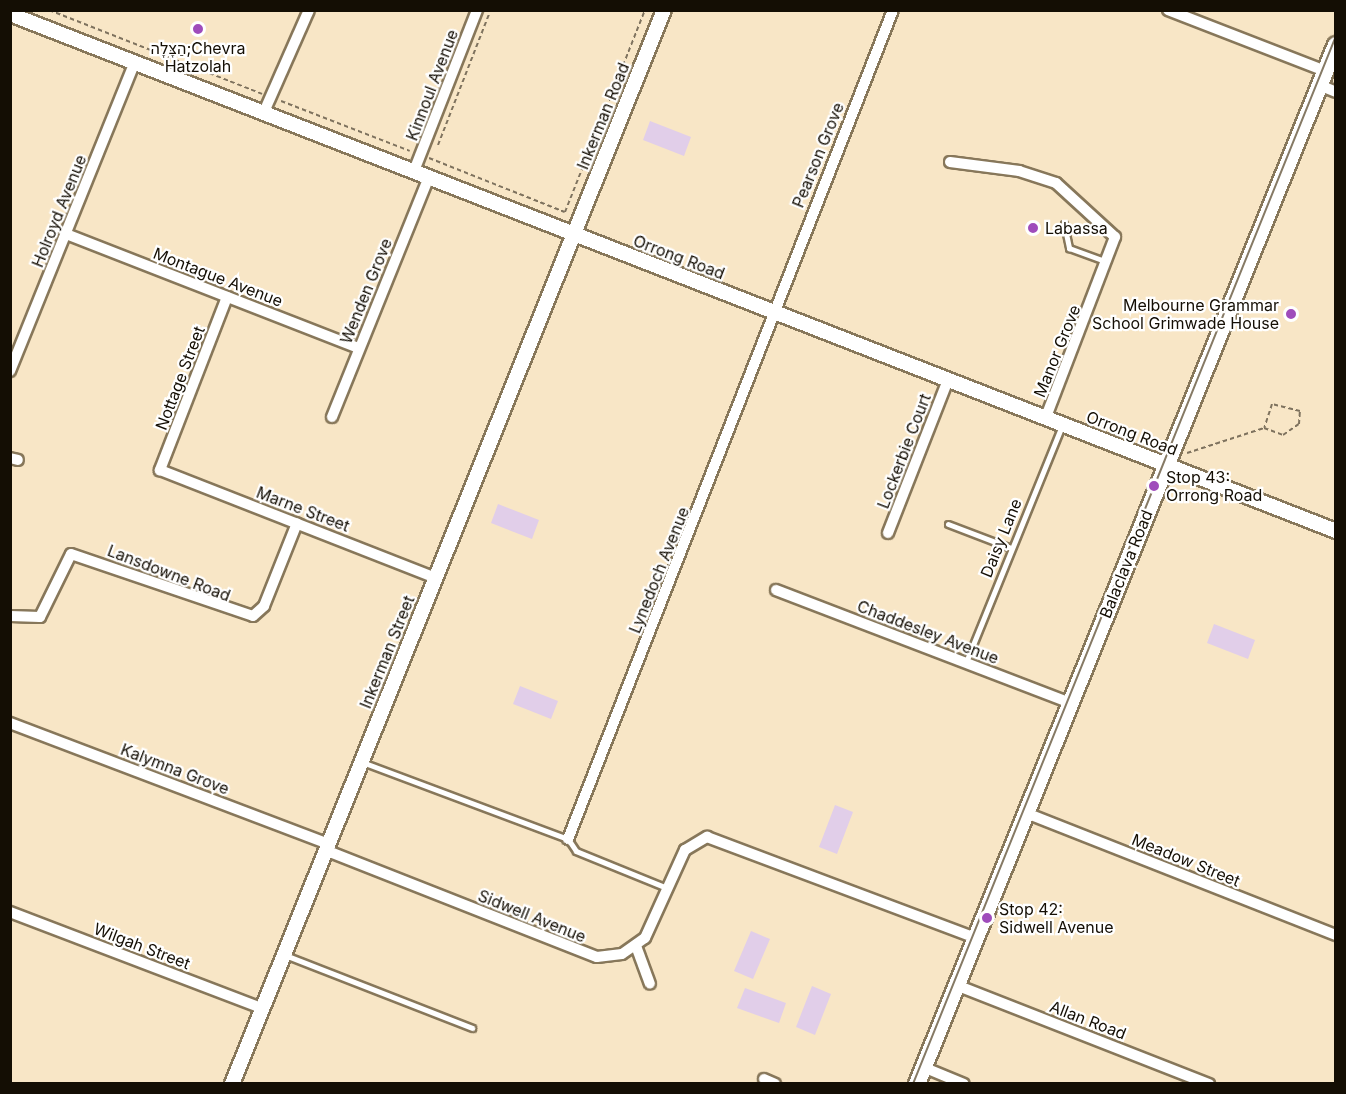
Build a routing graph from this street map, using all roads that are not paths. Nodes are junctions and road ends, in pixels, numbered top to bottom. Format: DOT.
graph roads {
  1 [pos="309,10"];
  2 [pos="477,10"];
  3 [pos="664,10"];
  4 [pos="893,10"];
  5 [pos="1168,10"];
  6 [pos="10,14"];
  7 [pos="1335,45"];
  8 [pos="135,62"];
  9 [pos="1322,78"];
  10 [pos="1335,92"];
  11 [pos="264,112"];
  12 [pos="950,162"];
  13 [pos="414,171"];
  14 [pos="429,177"];
  15 [pos="1064,224"];
  16 [pos="573,233"];
  17 [pos="66,234"];
  18 [pos="1109,263"];
  19 [pos="227,297"];
  20 [pos="775,312"];
  21 [pos="359,348"];
  22 [pos="10,371"];
  23 [pos="948,380"];
  24 [pos="332,417"];
  25 [pos="1046,417"];
  26 [pos="1063,424"];
  27 [pos="1166,464"];
  28 [pos="160,470"];
  29 [pos="297,523"];
  30 [pos="948,524"];
  31 [pos="1335,531"];
  32 [pos="888,533"];
  33 [pos="1011,548"];
  34 [pos="435,578"];
  35 [pos="776,590"];
  36 [pos="10,616"];
  37 [pos="966,662"];
  38 [pos="1070,703"];
  39 [pos="10,723"];
  40 [pos="361,762"];
  41 [pos="1026,813"];
  42 [pos="568,839"];
  43 [pos="327,847"];
  44 [pos="669,890"];
  45 [pos="10,912"];
  46 [pos="1335,935"];
  47 [pos="975,938"];
  48 [pos="636,946"];
  49 [pos="284,955"];
  50 [pos="650,984"];
  51 [pos="956,985"];
  52 [pos="262,1008"];
  53 [pos="472,1028"];
  54 [pos="923,1067"];
  55 [pos="764,1079"];
  56 [pos="232,1083"];
  57 [pos="775,1083"];
  58 [pos="916,1083"];
  59 [pos="964,1083"];
  60 [pos="1209,1083"];
  1 -- 11 [label="street"];
  2 -- 13 [label="street, Kinnoul Avenue"];
  3 -- 16 [label="street, Inkerman Road"];
  4 -- 20 [label="street, Pearson Grove"];
  5 -- 9 [label="street"];
  6 -- 8 [label="street, Orrong Road"];
  7 -- 9 [label="main road, Balaclava Road"];
  8 -- 11 [label="street, Orrong Road"];
  8 -- 17 [label="street, Holroyd Avenue"];
  9 -- 10 [label="street"];
  9 -- 27 [label="main road, Balaclava Road"];
  11 -- 13 [label="street, Orrong Road"];
  12 -- 18 [label="street, Manor Grove"];
  13 -- 14 [label="street, Orrong Road"];
  14 -- 16 [label="street, Orrong Road"];
  14 -- 21 [label="street, Wenden Grove"];
  15 -- 18 [label="lane"];
  16 -- 20 [label="street, Orrong Road"];
  16 -- 34 [label="street, Inkerman Street"];
  17 -- 19 [label="street, Montague Avenue"];
  17 -- 22 [label="street, Holroyd Avenue"];
  18 -- 25 [label="street, Manor Grove"];
  19 -- 21 [label="street, Montague Avenue"];
  19 -- 28 [label="street, Nottage Street"];
  20 -- 23 [label="street, Orrong Road"];
  20 -- 42 [label="street, Lynedoch Avenue"];
  21 -- 24 [label="street, Wenden Grove"];
  23 -- 25 [label="street, Orrong Road"];
  23 -- 32 [label="street, Lockerbie Court"];
  25 -- 26 [label="street, Orrong Road"];
  26 -- 27 [label="street, Orrong Road"];
  26 -- 33 [label="lane, Daisy Lane"];
  27 -- 31 [label="street, Orrong Road"];
  27 -- 38 [label="main road, Balaclava Road"];
  28 -- 29 [label="street, Marne Street"];
  29 -- 34 [label="street, Marne Street"];
  29 -- 36 [label="street, Lansdowne Road"];
  30 -- 33 [label="lane"];
  33 -- 37 [label="lane, Daisy Lane"];
  34 -- 40 [label="street, Inkerman Street"];
  35 -- 37 [label="street, Chaddesley Avenue"];
  37 -- 38 [label="street, Chaddesley Avenue"];
  38 -- 41 [label="main road, Balaclava Road"];
  39 -- 43 [label="street, Kalymna Grove"];
  40 -- 42 [label="lane"];
  40 -- 43 [label="street, Inkerman Street"];
  41 -- 46 [label="street, Meadow Street"];
  41 -- 47 [label="main road, Balaclava Road"];
  42 -- 44 [label="lane"];
  43 -- 48 [label="street, Sidwell Avenue"];
  43 -- 49 [label="street, Inkerman Street"];
  44 -- 47 [label="street"];
  44 -- 48 [label="street"];
  45 -- 52 [label="street, Wilgah Street"];
  47 -- 51 [label="main road, Balaclava Road"];
  48 -- 50 [label="street"];
  49 -- 52 [label="street, Inkerman Street"];
  49 -- 53 [label="lane"];
  51 -- 54 [label="main road, Balaclava Road"];
  51 -- 60 [label="street, Allan Road"];
  52 -- 56 [label="street, Inkerman Street"];
  54 -- 58 [label="main road, Balaclava Road"];
  54 -- 59 [label="street"];
  55 -- 57 [label="street"];
}
